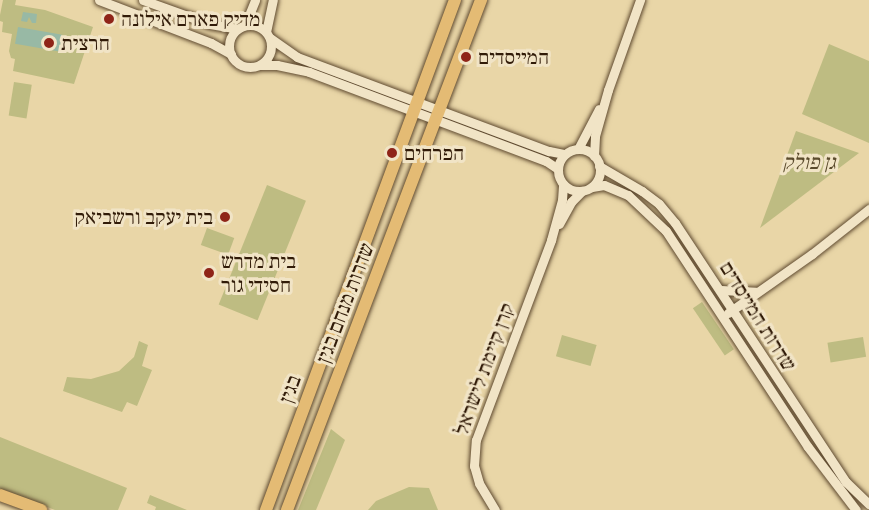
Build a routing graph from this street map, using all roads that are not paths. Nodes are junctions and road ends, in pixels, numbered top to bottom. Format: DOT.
graph roads {
  1 [pos="99,0"];
  2 [pos="143,0"];
  3 [pos="255,0"];
  4 [pos="273,0"];
  5 [pos="455,0"];
  6 [pos="481,0"];
  7 [pos="640,0"];
  8 [pos="241,27"];
  9 [pos="268,35"];
  10 [pos="231,54"];
  11 [pos="260,65"];
  12 [pos="608,90"];
  13 [pos="415,108"];
  14 [pos="438,116"];
  15 [pos="578,149"];
  16 [pos="565,154"];
  17 [pos="594,156"];
  18 [pos="599,166"];
  19 [pos="558,169"];
  20 [pos="563,184"];
  21 [pos="592,186"];
  22 [pos="582,191"];
  23 [pos="869,209"];
  24 [pos="551,240"];
  25 [pos="721,290"];
  26 [pos="758,292"];
  27 [pos="733,309"];
  28 [pos="723,317"];
  29 [pos="0,495"];
  30 [pos="869,504"];
  31 [pos="266,509"];
  32 [pos="41,510"];
  33 [pos="287,510"];
  34 [pos="495,510"];
  35 [pos="856,510"];
  1 -- 10 [label="street"];
  2 -- 8 [label="street"];
  3 -- 8 [label="street"];
  4 -- 9 [label="street"];
  5 -- 13 [label="main road, בגין"];
  6 -- 14 [label="main road, שדרות מנחם בגין"];
  7 -- 12 [label="street"];
  8 -- 9 [label="street"];
  8 -- 10 [label="street"];
  9 -- 11 [label="street"];
  9 -- 13 [label="street"];
  10 -- 11 [label="street"];
  11 -- 13 [label="street"];
  12 -- 15 [label="street"];
  12 -- 17 [label="street"];
  13 -- 14 [label="street"];
  13 -- 31 [label="main road, בגין"];
  14 -- 16 [label="street"];
  14 -- 19 [label="street"];
  14 -- 33 [label="main road, שדרות מנחם בגין"];
  15 -- 16 [label="street"];
  15 -- 17 [label="street"];
  16 -- 19 [label="street"];
  17 -- 18 [label="street"];
  18 -- 21 [label="street"];
  18 -- 25 [label="street, שדרות המייסדים"];
  19 -- 20 [label="street"];
  20 -- 22 [label="street"];
  20 -- 24 [label="street, קרן קיימת לישראל"];
  21 -- 22 [label="street"];
  21 -- 28 [label="street, שדרות המייסדים"];
  22 -- 24 [label="street, קרן קיימת לישראל"];
  23 -- 26 [label="street"];
  24 -- 34 [label="street, קרן קיימת לישראל"];
  25 -- 26 [label="street"];
  25 -- 27 [label="street, שדרות המייסדים"];
  26 -- 27 [label="street"];
  27 -- 28 [label="street"];
  27 -- 30 [label="street, שדרות המייסדים"];
  28 -- 35 [label="street, שדרות המייסדים"];
  29 -- 32 [label="main road"];
}
